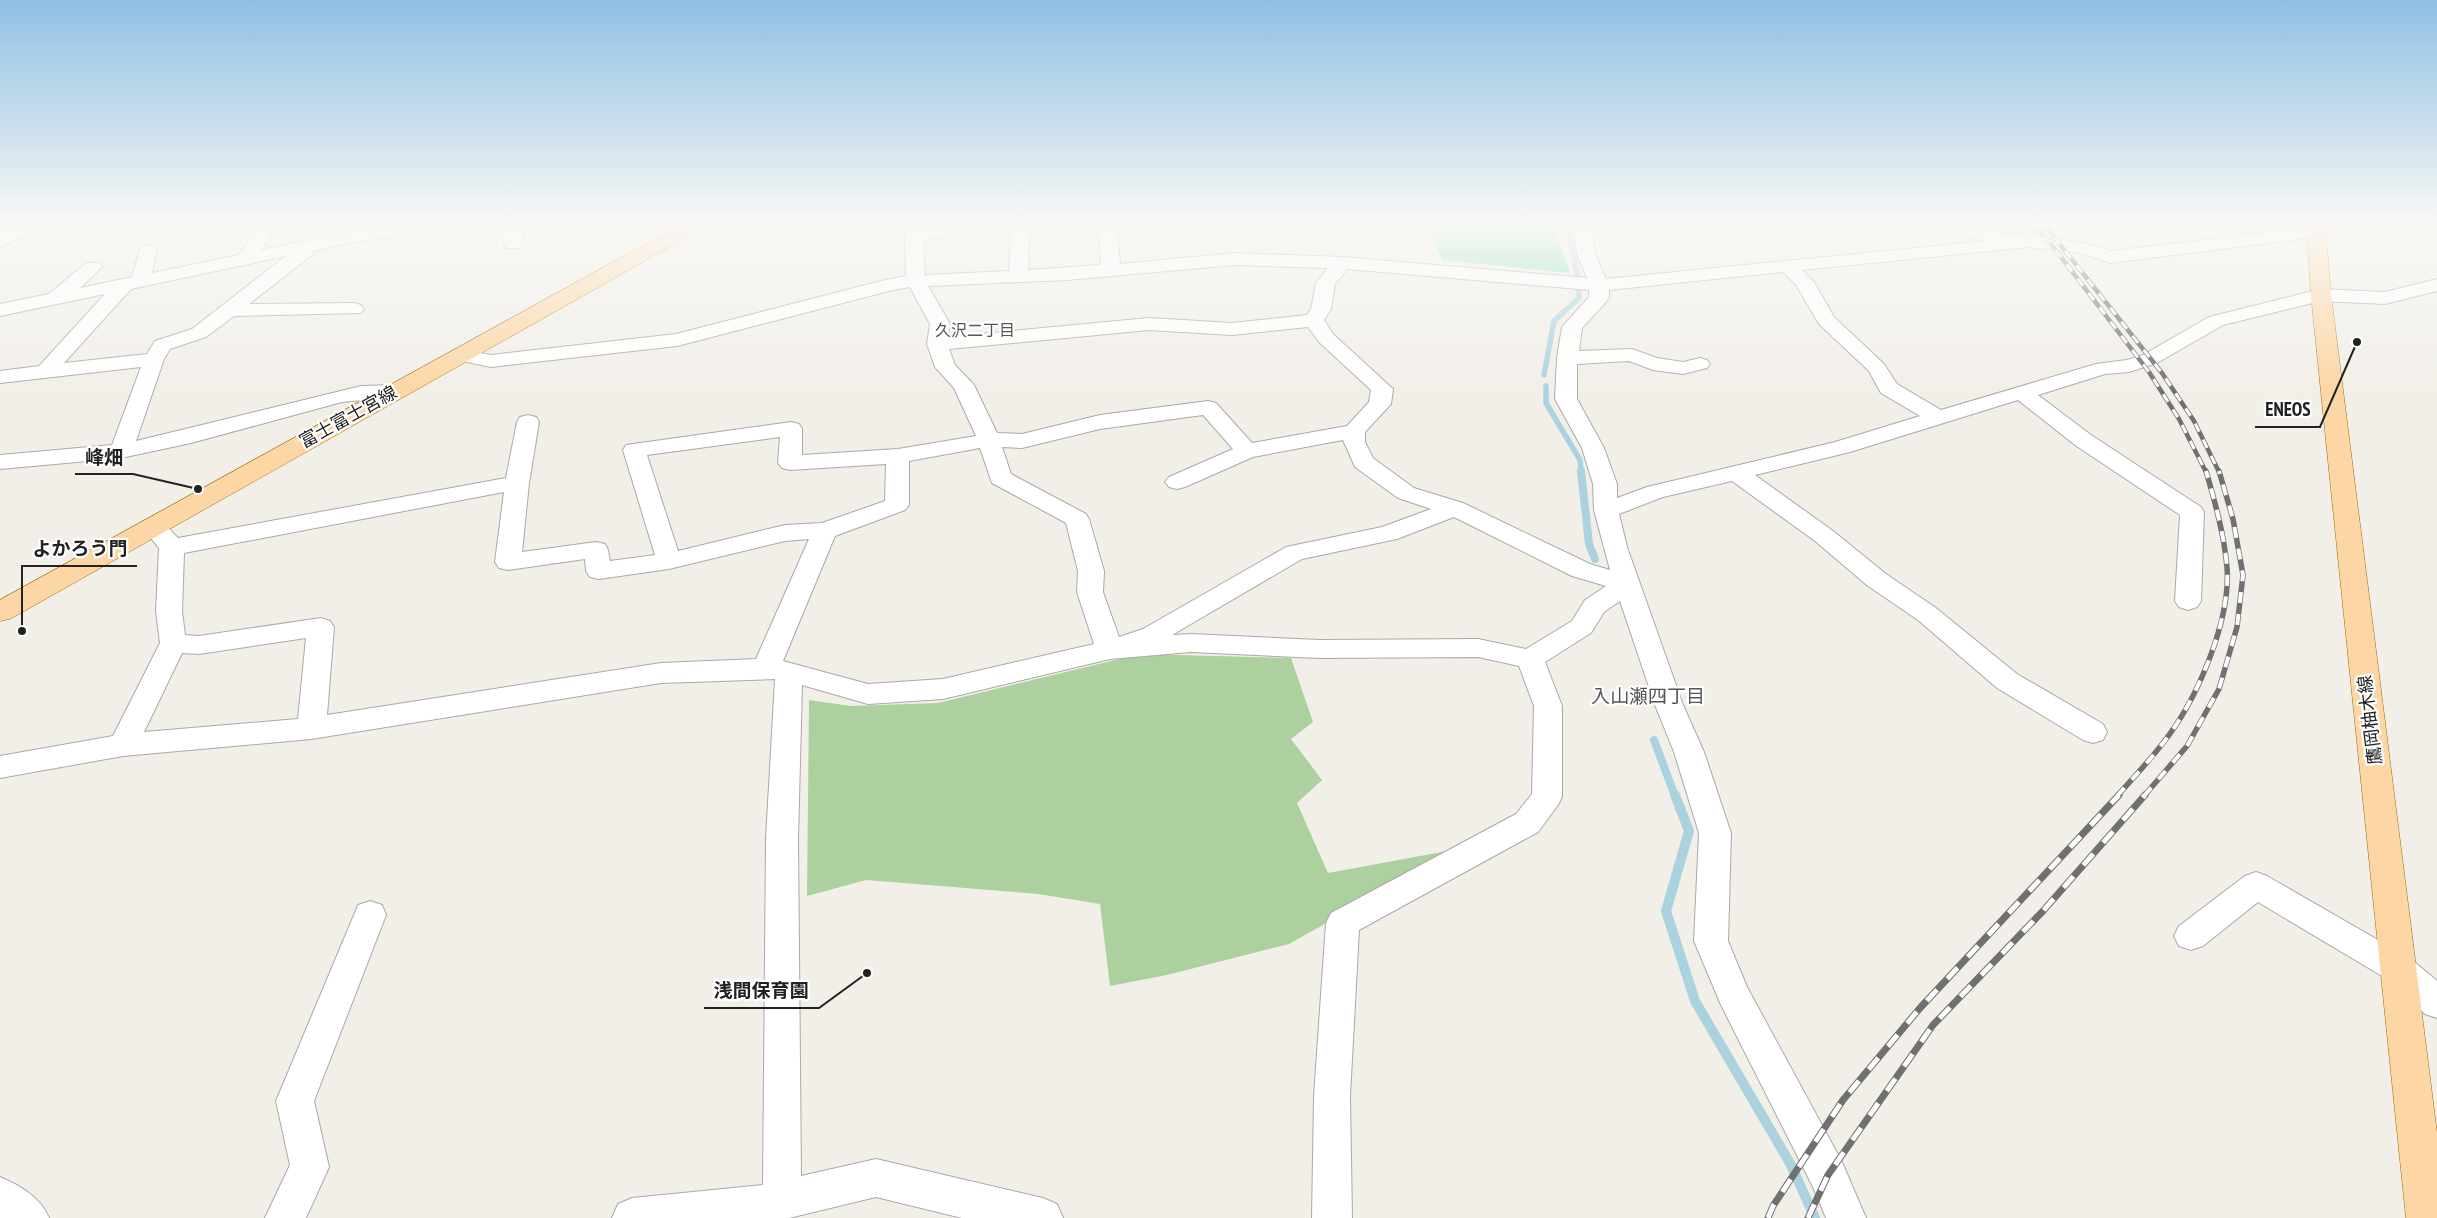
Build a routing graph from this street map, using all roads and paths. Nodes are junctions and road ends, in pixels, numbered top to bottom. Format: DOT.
graph roads {
  1 [pos="78,280"];
  2 [pos="134,280"];
  3 [pos="148,280"];
  4 [pos="270,280"];
  5 [pos="595,280"];
  6 [pos="946,280"];
  7 [pos="1329,280"];
  8 [pos="1541,280"];
  9 [pos="1594,280"];
  10 [pos="1640,280"];
  11 [pos="1802,280"];
  12 [pos="2320,280"];
  13 [pos="916,281"];
  14 [pos="133,283"];
  15 [pos="1595,284"];
  16 [pos="2437,284"];
  17 [pos="2321,295"];
  18 [pos="55,299"];
  19 [pos="354,309"];
  20 [pos="228,310"];
  21 [pos="2,312"];
  22 [pos="1314,320"];
  23 [pos="937,344"];
  24 [pos="459,355"];
  25 [pos="1567,358"];
  26 [pos="154,359"];
  27 [pos="1700,364"];
  28 [pos="45,372"];
  29 [pos="0,377"];
  30 [pos="395,391"];
  31 [pos="2021,392"];
  32 [pos="1939,418"];
  33 [pos="528,422"];
  34 [pos="1354,430"];
  35 [pos="989,440"];
  36 [pos="121,451"];
  37 [pos="1247,451"];
  38 [pos="898,456"];
  39 [pos="0,462"];
  40 [pos="1738,474"];
  41 [pos="1177,482"];
  42 [pos="517,483"];
  43 [pos="1455,508"];
  44 [pos="1606,510"];
  45 [pos="153,526"];
  46 [pos="825,531"];
  47 [pos="172,547"];
  48 [pos="668,561"];
  49 [pos="1627,584"];
  50 [pos="2188,601"];
  51 [pos="0,612"];
  52 [pos="173,642"];
  53 [pos="1110,650"];
  54 [pos="1530,659"];
  55 [pos="778,670"];
  56 [pos="311,728"];
  57 [pos="2092,732"];
  58 [pos="123,744"];
  59 [pos="0,767"];
  60 [pos="370,916"];
  61 [pos="2191,936"];
  62 [pos="2399,969"];
  63 [pos="2437,1003"];
  64 [pos="0,1197"];
  65 [pos="782,1200"];
  66 [pos="2430,1200"];
  67 [pos="29,1218"];
  68 [pos="285,1218"];
  69 [pos="632,1218"];
  70 [pos="1044,1218"];
  71 [pos="1332,1218"];
  72 [pos="1846,1218"];
  1 -- 18 [label="street"];
  2 -- 14 [label="street"];
  3 -- 14 [label="street"];
  4 -- 20 [label="street"];
  5 -- 24 [label="main road, 富士富士宮線"];
  6 -- 13 [label="street"];
  7 -- 22 [label="street"];
  8 -- 15 [label="street"];
  9 -- 15 [label="street"];
  10 -- 15 [label="street"];
  11 -- 32 [label="street"];
  12 -- 17 [label="main road, 鷹岡柚木線"];
  13 -- 23 [label="street"];
  13 -- 24 [label="street"];
  14 -- 18 [label="street"];
  14 -- 28 [label="street"];
  15 -- 25 [label="street"];
  16 -- 17 [label="street"];
  17 -- 31 [label="street"];
  17 -- 62 [label="main road, 鷹岡柚木線"];
  18 -- 21 [label="street"];
  19 -- 20 [label="street"];
  20 -- 26 [label="street"];
  22 -- 23 [label="street"];
  22 -- 34 [label="street"];
  23 -- 35 [label="street"];
  24 -- 30 [label="main road, 富士富士宮線"];
  25 -- 27 [label="street"];
  25 -- 44 [label="street"];
  26 -- 28 [label="street"];
  26 -- 36 [label="street"];
  28 -- 29 [label="street"];
  30 -- 36 [label="street"];
  30 -- 45 [label="main road, 富士富士宮線"];
  31 -- 32 [label="street"];
  31 -- 50 [label="street"];
  32 -- 40 [label="street"];
  33 -- 42 [label="street"];
  34 -- 37 [label="street"];
  34 -- 43 [label="street"];
  35 -- 37 [label="street"];
  35 -- 38 [label="street"];
  35 -- 53 [label="street"];
  36 -- 39 [label="street"];
  37 -- 41 [label="street"];
  38 -- 46 [label="street"];
  38 -- 48 [label="street"];
  40 -- 44 [label="street"];
  40 -- 57 [label="street"];
  42 -- 47 [label="street"];
  42 -- 48 [label="street"];
  43 -- 49 [label="street"];
  43 -- 53 [label="street"];
  44 -- 49 [label="street"];
  45 -- 47 [label="street"];
  45 -- 51 [label="main road, 富士富士宮線"];
  46 -- 48 [label="street"];
  46 -- 55 [label="street"];
  47 -- 52 [label="street"];
  49 -- 54 [label="street"];
  49 -- 72 [label="street"];
  52 -- 56 [label="street"];
  52 -- 58 [label="street"];
  53 -- 54 [label="street"];
  53 -- 55 [label="street"];
  54 -- 71 [label="street"];
  55 -- 56 [label="street"];
  55 -- 65 [label="street"];
  56 -- 58 [label="street"];
  58 -- 59 [label="street"];
  60 -- 68 [label="street"];
  61 -- 62 [label="street"];
  62 -- 63 [label="street"];
  62 -- 66 [label="main road, 鷹岡柚木線"];
  64 -- 67 [label="street"];
  65 -- 69 [label="street"];
  65 -- 70 [label="street"];
}
